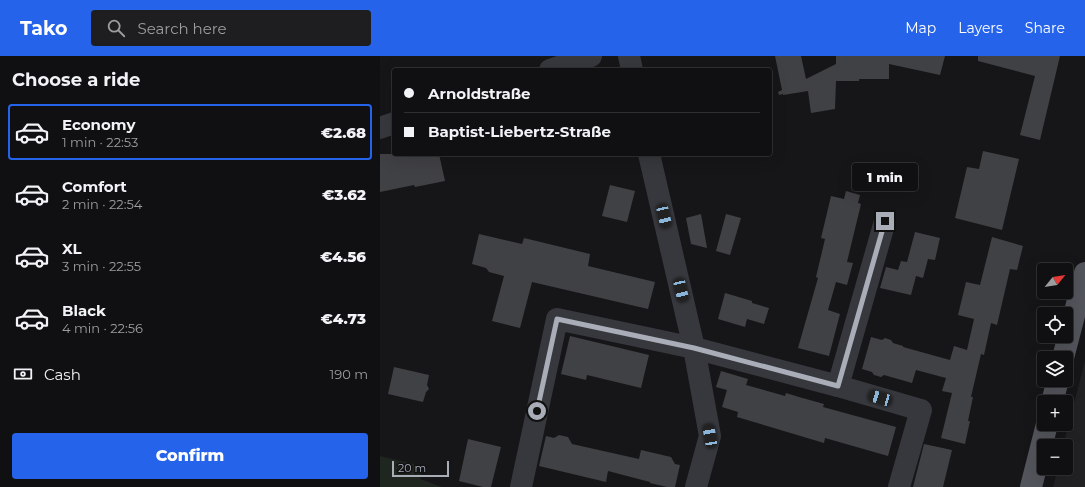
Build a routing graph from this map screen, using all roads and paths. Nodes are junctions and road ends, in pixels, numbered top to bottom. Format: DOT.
graph roads {
  1 [pos="591,56"];
  2 [pos="629,56"];
  3 [pos="556,68"];
  4 [pos="632,68"];
  5 [pos="392,124"];
  6 [pos="380,128"];
  7 [pos="649,156"];
  8 [pos="885,221"];
  9 [pos="1085,273"];
  10 [pos="694,348"];
  11 [pos="1065,351"];
  12 [pos="838,386"];
  13 [pos="1045,431"];
  14 [pos="521,487"];
  15 [pos="696,487"];
  16 [pos="899,487"];
  17 [pos="1031,487"];
  1 -- 3 [label="street"];
  2 -- 4 [label="street"];
  5 -- 6 [label="street"];
  7 -- 10 [label="street"];
  8 -- 12 [label="street"];
  9 -- 11 [label="main road"];
  10 -- 12 [label="street"];
  10 -- 14 [label="street"];
  10 -- 15 [label="street"];
  12 -- 16 [label="street"];
  13 -- 17 [label="main road"];
}
